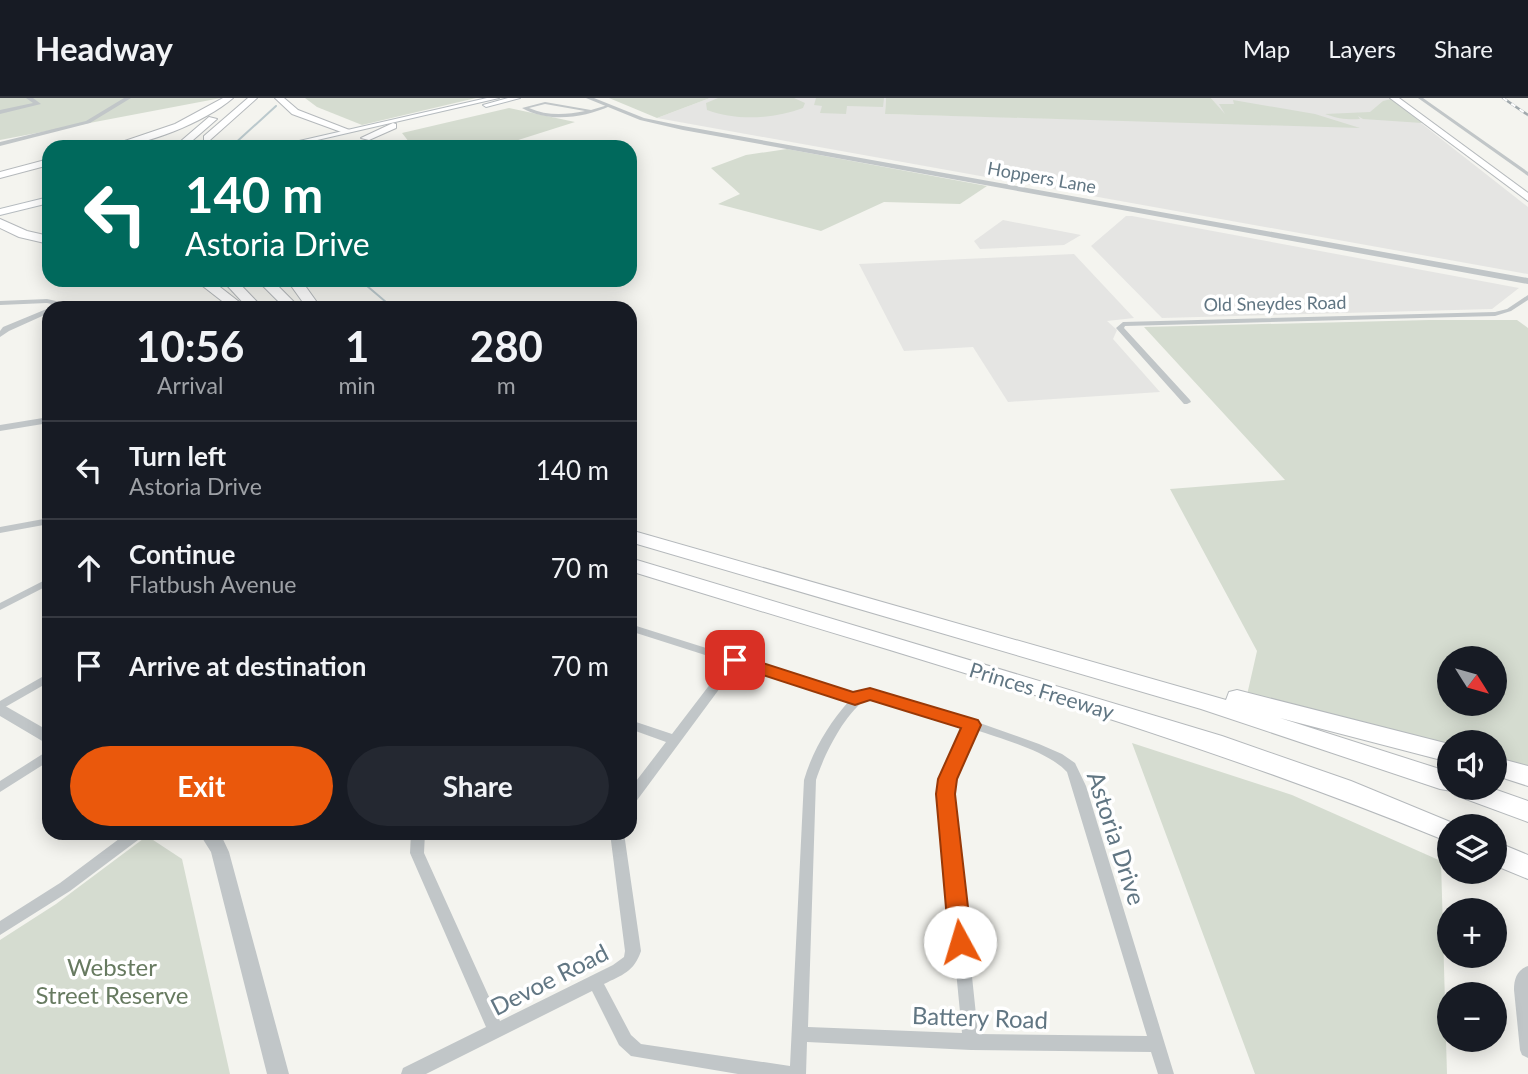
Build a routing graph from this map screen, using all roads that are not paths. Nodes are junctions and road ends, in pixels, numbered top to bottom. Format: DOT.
graph roads {
  1 [pos="29,98"];
  2 [pos="128,98"];
  3 [pos="229,98"];
  4 [pos="239,98"];
  5 [pos="253,98"];
  6 [pos="279,98"];
  7 [pos="496,98"];
  8 [pos="517,98"];
  9 [pos="589,98"];
  10 [pos="1394,98"];
  11 [pos="1405,98"];
  12 [pos="1420,98"];
  13 [pos="608,106"];
  14 [pos="592,111"];
  15 [pos="0,112"];
  16 [pos="323,123"];
  17 [pos="1429,125"];
  18 [pos="1443,125"];
  19 [pos="393,126"];
  20 [pos="1460,126"];
  21 [pos="358,133"];
  22 [pos="135,140"];
  23 [pos="188,140"];
  24 [pos="206,140"];
  25 [pos="318,140"];
  26 [pos="330,140"];
  27 [pos="370,140"];
  28 [pos="0,144"];
  29 [pos="42,164"];
  30 [pos="1528,174"];
  31 [pos="0,175"];
  32 [pos="1528,187"];
  33 [pos="42,196"];
  34 [pos="1528,198"];
  35 [pos="42,203"];
  36 [pos="0,205"];
  37 [pos="1,221"];
  38 [pos="42,238"];
  39 [pos="1528,283"];
  40 [pos="212,287"];
  41 [pos="236,287"];
  42 [pos="271,287"];
  43 [pos="1528,297"];
  44 [pos="42,301"];
  45 [pos="230,301"];
  46 [pos="249,301"];
  47 [pos="286,301"];
  48 [pos="0,303"];
  49 [pos="42,313"];
  50 [pos="1,333"];
  51 [pos="1187,402"];
  52 [pos="42,421"];
  53 [pos="0,428"];
  54 [pos="42,522"];
  55 [pos="0,530"];
  56 [pos="637,538"];
  57 [pos="637,566"];
  58 [pos="42,585"];
  59 [pos="0,607"];
  60 [pos="637,629"];
  61 [pos="996,642"];
  62 [pos="735,660"];
  63 [pos="42,681"];
  64 [pos="855,699"];
  65 [pos="0,708"];
  66 [pos="972,725"];
  67 [pos="637,726"];
  68 [pos="42,734"];
  69 [pos="675,740"];
  70 [pos="1437,750"];
  71 [pos="42,760"];
  72 [pos="1507,770"];
  73 [pos="1528,776"];
  74 [pos="1437,778"];
  75 [pos="0,787"];
  76 [pos="637,790"];
  77 [pos="1496,800"];
  78 [pos="1528,812"];
  79 [pos="1437,826"];
  80 [pos="128,840"];
  81 [pos="214,840"];
  82 [pos="418,840"];
  83 [pos="618,840"];
  84 [pos="1507,858"];
  85 [pos="1528,868"];
  86 [pos="0,929"];
  87 [pos="1528,973"];
  88 [pos="595,982"];
  89 [pos="496,1031"];
  90 [pos="802,1034"];
  91 [pos="971,1042"];
  92 [pos="1157,1044"];
  93 [pos="1528,1050"];
  94 [pos="278,1074"];
  95 [pos="409,1074"];
  96 [pos="790,1074"];
  97 [pos="799,1074"];
  98 [pos="1166,1074"];
  1 -- 15 [label="street"];
  2 -- 28 [label="street"];
  3 -- 22 [label="highway"];
  4 -- 23 [label="highway"];
  5 -- 24 [label="highway"];
  6 -- 16 [label="highway"];
  7 -- 21 [label="main road"];
  8 -- 19 [label="main road"];
  9 -- 13 [label="street, Hoppers Lane"];
  10 -- 17 [label="highway"];
  11 -- 18 [label="highway"];
  12 -- 20 [label="street"];
  13 -- 14 [label="street"];
  13 -- 39 [label="street, Hoppers Lane"];
  14 -- 14 [label="street"];
  16 -- 21 [label="highway"];
  16 -- 21 [label="highway"];
  17 -- 18 [label="highway"];
  17 -- 34 [label="highway"];
  18 -- 20 [label="street"];
  18 -- 32 [label="highway"];
  19 -- 21 [label="highway"];
  20 -- 30 [label="street"];
  21 -- 25 [label="main road"];
  21 -- 26 [label="main road"];
  21 -- 27 [label="highway"];
  29 -- 31 [label="highway"];
  33 -- 36 [label="main road"];
  35 -- 37 [label="main road"];
  37 -- 38 [label="highway"];
  40 -- 45 [label="highway"];
  41 -- 46 [label="highway"];
  42 -- 47 [label="highway"];
  43 -- 51 [label="street, Old Sneydes Road"];
  44 -- 48 [label="street"];
  49 -- 50 [label="street"];
  52 -- 53 [label="street"];
  54 -- 55 [label="street"];
  56 -- 61 [label="highway, Princes Freeway"];
  57 -- 79 [label="highway, Princes Freeway"];
  58 -- 59 [label="street"];
  60 -- 62 [label="street, Astoria Drive"];
  61 -- 70 [label="highway"];
  61 -- 74 [label="highway, Princes Freeway"];
  62 -- 64 [label="street, Astoria Drive"];
  62 -- 69 [label="street"];
  63 -- 65 [label="street"];
  64 -- 66 [label="street, Astoria Drive"];
  64 -- 90 [label="street"];
  65 -- 68 [label="street"];
  66 -- 91 [label="street"];
  66 -- 92 [label="street, Astoria Drive"];
  67 -- 69 [label="street"];
  69 -- 76 [label="street"];
  71 -- 75 [label="street"];
  72 -- 73 [label="highway"];
  77 -- 78 [label="highway"];
  80 -- 86 [label="street"];
  81 -- 94 [label="street"];
  82 -- 89 [label="street"];
  83 -- 88 [label="street, Devoe Road"];
  84 -- 85 [label="highway"];
  87 -- 93 [label="street"];
  88 -- 89 [label="street, Devoe Road"];
  88 -- 96 [label="street"];
  89 -- 95 [label="street, Devoe Road"];
  90 -- 91 [label="street, Battery Road"];
  90 -- 97 [label="street"];
  91 -- 92 [label="street, Battery Road"];
  92 -- 98 [label="street, Astoria Drive"];
}
